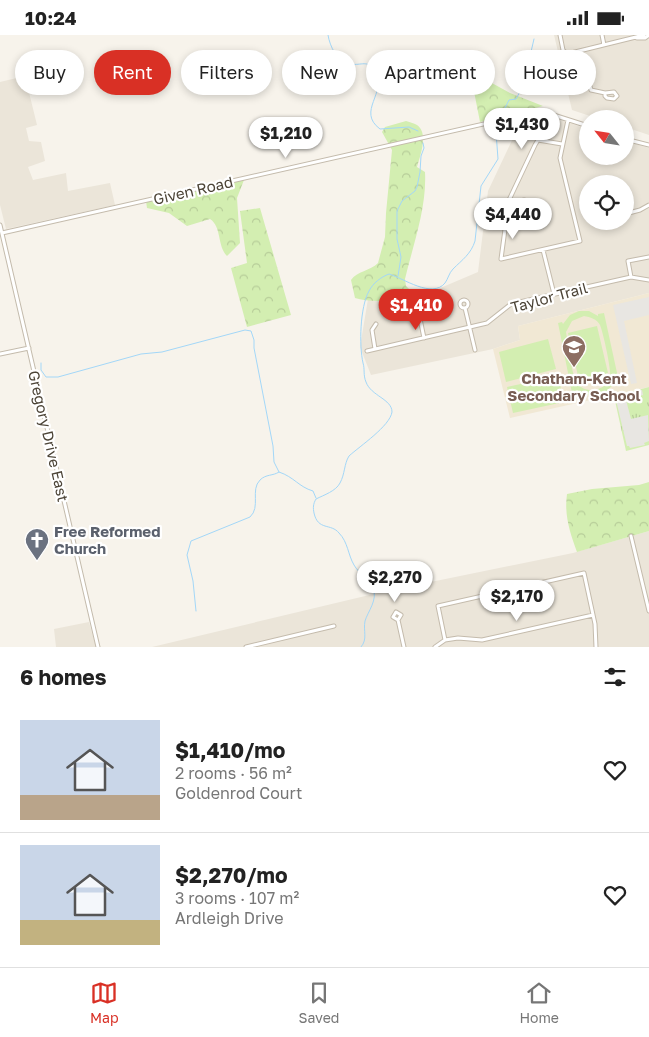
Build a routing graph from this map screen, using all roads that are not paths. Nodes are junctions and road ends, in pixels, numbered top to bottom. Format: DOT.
graph roads {
  1 [pos="560,35"];
  2 [pos="602,35"];
  3 [pos="646,35"];
  4 [pos="604,45"];
  5 [pos="563,50"];
  6 [pos="584,50"];
  7 [pos="596,92"];
  8 [pos="605,93"];
  9 [pos="568,120"];
  10 [pos="579,123"];
  11 [pos="634,141"];
  12 [pos="562,144"];
  13 [pos="649,145"];
  14 [pos="509,200"];
  15 [pos="520,203"];
  16 [pos="649,205"];
  17 [pos="634,211"];
  18 [pos="0,225"];
  19 [pos="2,233"];
  20 [pos="543,250"];
  21 [pos="649,257"];
  22 [pos="631,277"];
  23 [pos="649,280"];
  24 [pos="554,294"];
  25 [pos="464,308"];
  26 [pos="419,314"];
  27 [pos="376,324"];
  28 [pos="469,327"];
  29 [pos="424,338"];
  30 [pos="29,349"];
  31 [pos="376,349"];
  32 [pos="475,350"];
  33 [pos="367,351"];
  34 [pos="0,354"];
  35 [pos="631,536"];
  36 [pos="649,611"];
  37 [pos="593,615"];
  38 [pos="398,620"];
  39 [pos="334,626"];
  40 [pos="445,640"];
  41 [pos="98,647"];
  42 [pos="247,647"];
  43 [pos="404,647"];
  44 [pos="435,647"];
  45 [pos="596,647"];
  1 -- 5 [label="street"];
  2 -- 4 [label="street"];
  3 -- 4 [label="street"];
  4 -- 6 [label="street"];
  7 -- 8 [label="street"];
  9 -- 10 [label="street, Given Road"];
  9 -- 12 [label="street"];
  9 -- 19 [label="street, Given Road"];
  11 -- 13 [label="street"];
  12 -- 14 [label="street"];
  12 -- 20 [label="street"];
  14 -- 15 [label="street"];
  14 -- 20 [label="street"];
  16 -- 17 [label="street"];
  18 -- 19 [label="street, Gregory Drive East"];
  19 -- 30 [label="street, Gregory Drive East"];
  20 -- 24 [label="street"];
  21 -- 22 [label="street"];
  22 -- 23 [label="street, Taylor Trail"];
  22 -- 24 [label="street, Taylor Trail"];
  24 -- 28 [label="street, Taylor Trail"];
  25 -- 28 [label="street"];
  26 -- 29 [label="street"];
  27 -- 31 [label="street"];
  28 -- 29 [label="street, Taylor Trail"];
  28 -- 32 [label="street"];
  29 -- 31 [label="street, Taylor Trail"];
  30 -- 34 [label="street"];
  30 -- 41 [label="street, Gregory Drive East"];
  31 -- 33 [label="street, Taylor Trail"];
  35 -- 36 [label="street"];
  37 -- 40 [label="street"];
  37 -- 40 [label="street"];
  37 -- 45 [label="street"];
  38 -- 43 [label="street"];
  39 -- 42 [label="street"];
  40 -- 44 [label="street"];
}
